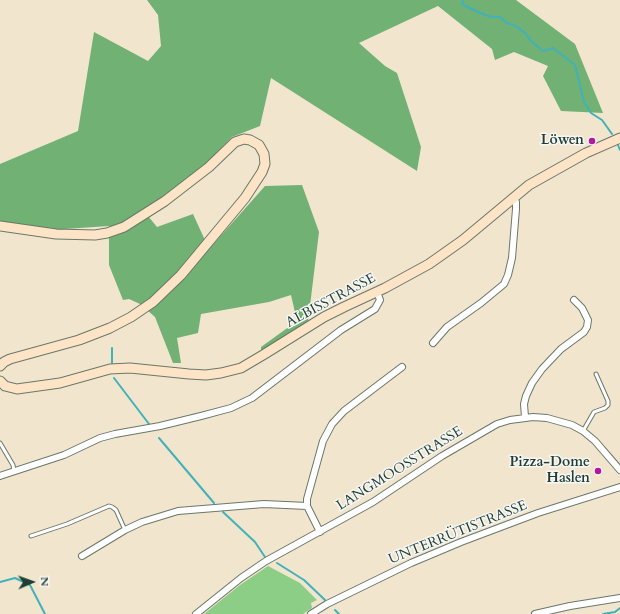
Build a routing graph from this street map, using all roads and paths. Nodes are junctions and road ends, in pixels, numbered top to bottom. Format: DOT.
graph roads {
  1 [pos="620,138"];
  2 [pos="513,198"];
  3 [pos="0,226"];
  4 [pos="378,292"];
  5 [pos="574,300"];
  6 [pos="433,343"];
  7 [pos="0,366"];
  8 [pos="402,367"];
  9 [pos="596,374"];
  10 [pos="0,381"];
  11 [pos="525,417"];
  12 [pos="583,431"];
  13 [pos="0,443"];
  14 [pos="620,470"];
  15 [pos="14,471"];
  16 [pos="0,476"];
  17 [pos="620,487"];
  18 [pos="307,506"];
  19 [pos="125,530"];
  20 [pos="320,532"];
  21 [pos="31,536"];
  22 [pos="82,556"];
  23 [pos="620,598"];
  24 [pos="570,606"];
  25 [pos="196,614"];
  26 [pos="311,614"];
  27 [pos="535,614"];
  28 [pos="571,614"];
  1 -- 2 [label="main road, ALBISSTRASSE"];
  2 -- 4 [label="main road, ALBISSTRASSE"];
  2 -- 6 [label="street"];
  3 -- 7 [label="main road"];
  4 -- 10 [label="main road, ALBISSTRASSE"];
  4 -- 15 [label="street"];
  5 -- 11 [label="street"];
  8 -- 18 [label="street"];
  9 -- 12 [label="lane"];
  11 -- 12 [label="street, LANGMOOSSTRASSE"];
  11 -- 20 [label="street, LANGMOOSSTRASSE"];
  12 -- 14 [label="street, LANGMOOSSTRASSE"];
  13 -- 15 [label="lane"];
  15 -- 16 [label="street"];
  17 -- 26 [label="street, UNTERRÜTISTRASSE"];
  18 -- 19 [label="street"];
  18 -- 20 [label="street"];
  19 -- 21 [label="lane"];
  19 -- 22 [label="street"];
  20 -- 25 [label="street, LANGMOOSSTRASSE"];
  23 -- 24 [label="street"];
  24 -- 27 [label="street"];
  24 -- 28 [label="street"];
}
